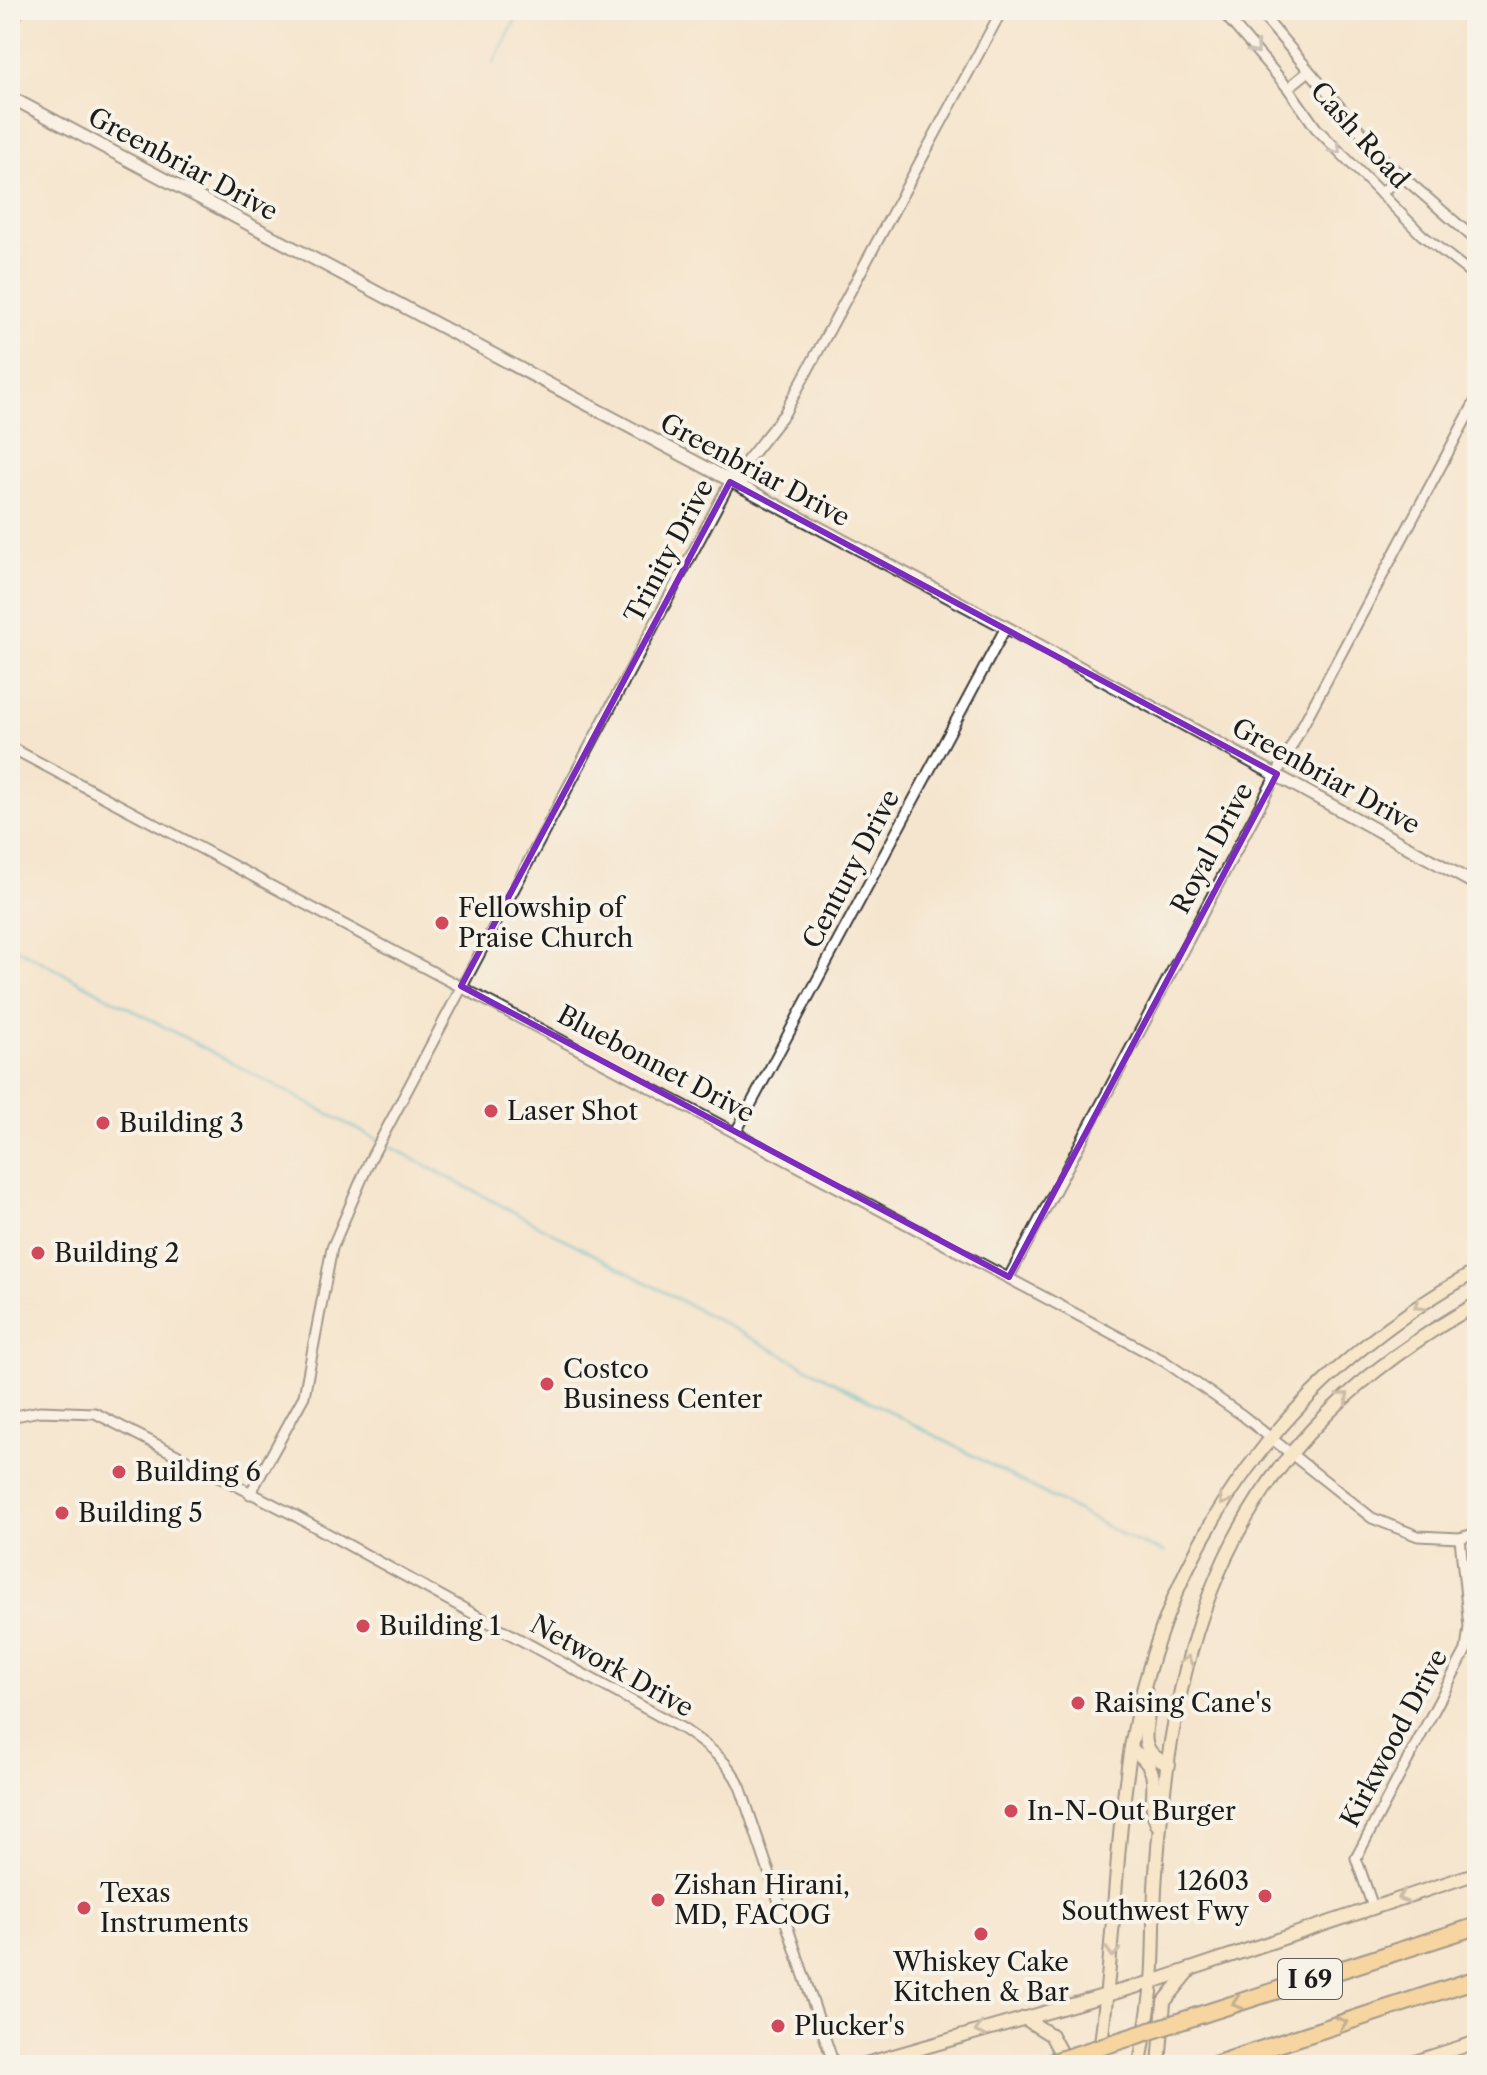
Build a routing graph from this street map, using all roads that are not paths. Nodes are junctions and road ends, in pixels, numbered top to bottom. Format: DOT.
graph roads {
  1 [pos="19,10"];
  2 [pos="1002,10"];
  3 [pos="1221,10"];
  4 [pos="1258,10"];
  5 [pos="10,27"];
  6 [pos="1309,71"];
  7 [pos="1288,88"];
  8 [pos="10,97"];
  9 [pos="1400,175"];
  10 [pos="1381,194"];
  11 [pos="1477,241"];
  12 [pos="1477,278"];
  13 [pos="1477,398"];
  14 [pos="730,482"];
  15 [pos="1006,627"];
  16 [pos="10,747"];
  17 [pos="1277,774"];
  18 [pos="1477,885"];
  19 [pos="461,986"];
  20 [pos="736,1132"];
  21 [pos="1476,1273"];
  22 [pos="1009,1277"];
  23 [pos="1477,1304"];
  24 [pos="1364,1345"];
  25 [pos="1380,1366"];
  26 [pos="11,1413"];
  27 [pos="1270,1437"];
  28 [pos="1291,1454"];
  29 [pos="250,1494"];
  30 [pos="1477,1533"];
  31 [pos="1460,1538"];
  32 [pos="1144,1688"];
  33 [pos="1131,1749"];
  34 [pos="1169,1765"];
  35 [pos="1160,1831"];
  36 [pos="1477,1873"];
  37 [pos="1373,1907"];
  38 [pos="1477,1926"];
  39 [pos="1193,1966"];
  40 [pos="1477,1979"];
  41 [pos="1152,1982"];
  42 [pos="1477,1988"];
  43 [pos="1109,1993"];
  44 [pos="1397,2005"];
  45 [pos="1024,2018"];
  46 [pos="1477,2042"];
  47 [pos="834,2065"];
  48 [pos="862,2065"];
  49 [pos="1044,2065"];
  50 [pos="1067,2065"];
  51 [pos="1098,2065"];
  52 [pos="1140,2065"];
  53 [pos="1159,2065"];
  54 [pos="1214,2065"];
  55 [pos="1405,2065"];
  1 -- 5 [label="street"];
  2 -- 14 [label="street, Trinity Drive"];
  3 -- 7 [label="street, Cash Road, one-way"];
  4 -- 6 [label="street, Cash Road"];
  6 -- 7 [label="street"];
  6 -- 9 [label="street, Cash Road"];
  7 -- 10 [label="street, Cash Road, one-way"];
  8 -- 14 [label="street, Greenbriar Drive"];
  9 -- 10 [label="street"];
  9 -- 11 [label="street, Cash Road"];
  10 -- 12 [label="street, Cash Road"];
  13 -- 17 [label="street, Royal Drive"];
  14 -- 15 [label="street, Greenbriar Drive"];
  14 -- 19 [label="street, Trinity Drive"];
  15 -- 17 [label="street, Greenbriar Drive"];
  15 -- 20 [label="street, Century Drive"];
  16 -- 19 [label="street, Bluebonnet Drive"];
  17 -- 18 [label="street, Greenbriar Drive"];
  17 -- 22 [label="street, Royal Drive"];
  19 -- 20 [label="street, Bluebonnet Drive"];
  19 -- 29 [label="street, Trinity Drive"];
  20 -- 22 [label="street, Bluebonnet Drive"];
  21 -- 24 [label="main road, one-way"];
  22 -- 27 [label="street, Bluebonnet Drive"];
  23 -- 25 [label="main road"];
  24 -- 25 [label="main road"];
  24 -- 27 [label="main road"];
  28 -- 25 [label="main road, one-way"];
  26 -- 29 [label="street, Network Drive"];
  27 -- 28 [label="street, Bluebonnet Drive"];
  27 -- 32 [label="main road, one-way"];
  28 -- 31 [label="street, Bluebonnet Drive"];
  34 -- 28 [label="main road, one-way"];
  29 -- 47 [label="street, Network Drive"];
  30 -- 31 [label="street, Bluebonnet Drive"];
  31 -- 37 [label="street, Kirkwood Drive"];
  32 -- 33 [label="main road"];
  32 -- 34 [label="main road"];
  33 -- 35 [label="main road"];
  33 -- 43 [label="main road, one-way"];
  34 -- 35 [label="main road"];
  35 -- 41 [label="main road"];
  36 -- 37 [label="main road, one-way"];
  37 -- 39 [label="main road"];
  38 -- 49 [label="highway, I 69, one-way, bridge"];
  39 -- 41 [label="main road"];
  39 -- 53 [label="main road"];
  40 -- 44 [label="highway, I 69"];
  41 -- 43 [label="main road"];
  41 -- 52 [label="main road"];
  42 -- 44 [label="highway"];
  43 -- 45 [label="main road"];
  43 -- 51 [label="main road"];
  54 -- 44 [label="highway, I 69, one-way"];
  45 -- 48 [label="main road, one-way"];
  45 -- 50 [label="main road"];
  46 -- 55 [label="main road"];
}
